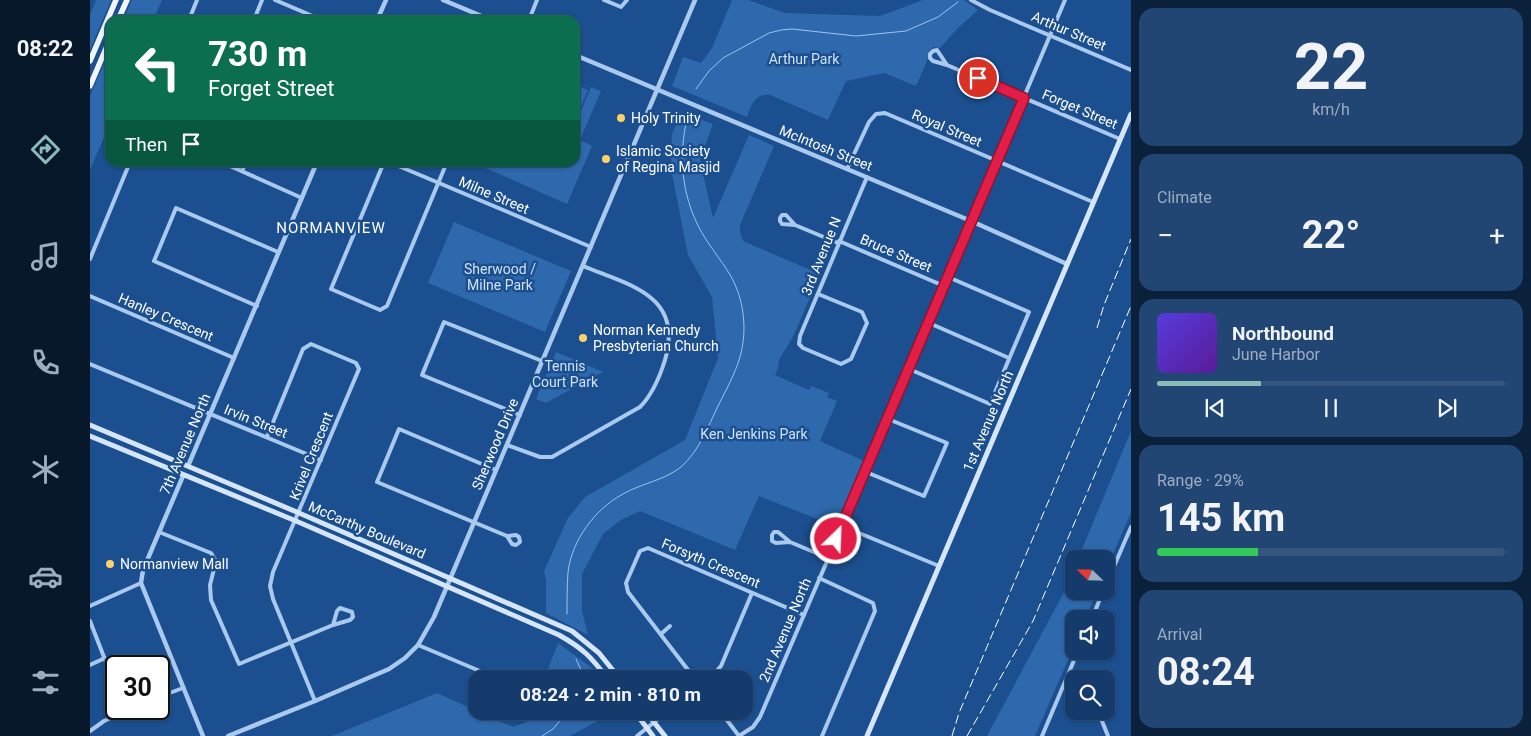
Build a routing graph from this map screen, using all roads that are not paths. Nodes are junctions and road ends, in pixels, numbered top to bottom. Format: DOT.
graph roads {
  1 [pos="116,0"];
  2 [pos="126,0"];
  3 [pos="197,0"];
  4 [pos="262,0"];
  5 [pos="275,0"];
  6 [pos="386,0"];
  7 [pos="443,0"];
  8 [pos="537,0"];
  9 [pos="604,0"];
  10 [pos="627,0"];
  11 [pos="695,0"];
  12 [pos="971,0"];
  13 [pos="1065,0"];
  14 [pos="110,15"];
  15 [pos="120,15"];
  16 [pos="191,15"];
  17 [pos="256,15"];
  18 [pos="310,15"];
  19 [pos="379,15"];
  20 [pos="479,15"];
  21 [pos="531,15"];
  22 [pos="105,25"];
  23 [pos="1050,35"];
  24 [pos="105,51"];
  25 [pos="580,58"];
  26 [pos="90,60"];
  27 [pos="947,65"];
  28 [pos="1131,70"];
  29 [pos="90,86"];
  30 [pos="657,90"];
  31 [pos="1024,98"];
  32 [pos="1131,114"];
  33 [pos="1120,139"];
  34 [pos="997,161"];
  35 [pos="128,167"];
  36 [pos="233,167"];
  37 [pos="244,167"];
  38 [pos="314,167"];
  39 [pos="382,167"];
  40 [pos="400,167"];
  41 [pos="446,167"];
  42 [pos="847,169"];
  43 [pos="242,171"];
  44 [pos="867,177"];
  45 [pos="439,184"];
  46 [pos="302,198"];
  47 [pos="1093,202"];
  48 [pos="971,221"];
  49 [pos="795,224"];
  50 [pos="839,242"];
  51 [pos="591,247"];
  52 [pos="278,252"];
  53 [pos="90,259"];
  54 [pos="1067,264"];
  55 [pos="583,266"];
  56 [pos="948,277"];
  57 [pos="944,286"];
  58 [pos="818,294"];
  59 [pos="90,296"];
  60 [pos="257,306"];
  61 [pos="929,323"];
  62 [pos="234,358"];
  63 [pos="1009,358"];
  64 [pos="542,362"];
  65 [pos="90,364"];
  66 [pos="909,369"];
  67 [pos="210,415"];
  68 [pos="520,415"];
  69 [pos="888,419"];
  70 [pos="90,425"];
  71 [pos="90,436"];
  72 [pos="267,437"];
  73 [pos="507,445"];
  74 [pos="322,460"];
  75 [pos="188,466"];
  76 [pos="496,470"];
  77 [pos="866,472"];
  78 [pos="184,476"];
  79 [pos="299,513"];
  80 [pos="296,521"];
  81 [pos="474,522"];
  82 [pos="842,526"];
  83 [pos="1131,527"];
  84 [pos="159,532"];
  85 [pos="507,536"];
  86 [pos="790,542"];
  87 [pos="828,558"];
  88 [pos="1115,564"];
  89 [pos="939,566"];
  90 [pos="450,578"];
  91 [pos="820,578"];
  92 [pos="140,582"];
  93 [pos="446,586"];
  94 [pos="752,593"];
  95 [pos="90,606"];
  96 [pos="804,615"];
  97 [pos="90,621"];
  98 [pos="333,626"];
  99 [pos="670,626"];
  100 [pos="661,634"];
  101 [pos="290,643"];
  102 [pos="418,645"];
  103 [pos="105,658"];
  104 [pos="90,665"];
  105 [pos="477,670"];
  106 [pos="601,670"];
  107 [pos="613,670"];
  108 [pos="689,670"];
  109 [pos="718,670"];
  110 [pos="1065,681"];
  111 [pos="183,688"];
  112 [pos="170,693"];
  113 [pos="315,701"];
  114 [pos="106,720"];
  115 [pos="641,720"];
  116 [pos="657,720"];
  117 [pos="727,720"];
  118 [pos="1102,720"];
  119 [pos="654,722"];
  120 [pos="647,728"];
  121 [pos="90,731"];
  122 [pos="203,736"];
  123 [pos="228,736"];
  124 [pos="636,736"];
  125 [pos="653,736"];
  126 [pos="665,736"];
  127 [pos="739,736"];
  128 [pos="822,736"];
  129 [pos="867,736"];
  130 [pos="1042,736"];
  131 [pos="1108,736"];
  1 -- 14 [label="main road"];
  2 -- 15 [label="main road"];
  3 -- 16 [label="street"];
  4 -- 17 [label="street"];
  5 -- 18 [label="street"];
  6 -- 19 [label="street"];
  7 -- 20 [label="street"];
  8 -- 21 [label="street"];
  9 -- 10 [label="street"];
  11 -- 30 [label="street, Sherwood Drive"];
  12 -- 23 [label="street, Arthur Street"];
  13 -- 23 [label="street, 2nd Avenue North"];
  22 -- 26 [label="main road"];
  23 -- 28 [label="street, Arthur Street"];
  23 -- 31 [label="street, 2nd Avenue North"];
  24 -- 29 [label="main road"];
  25 -- 30 [label="street, McIntosh Street"];
  27 -- 27 [label="street, Forget Street"];
  27 -- 31 [label="street, Forget Street"];
  30 -- 42 [label="street, McIntosh Street"];
  30 -- 51 [label="street, Sherwood Drive"];
  31 -- 33 [label="street, Forget Street"];
  31 -- 34 [label="street, 2nd Avenue North"];
  32 -- 33 [label="main road, 1st Avenue North"];
  33 -- 47 [label="main road, 1st Avenue North"];
  34 -- 42 [label="street, Royal Street"];
  34 -- 47 [label="street, Royal Street"];
  34 -- 48 [label="street, 2nd Avenue North"];
  35 -- 53 [label="street"];
  36 -- 43 [label="street"];
  37 -- 43 [label="street"];
  38 -- 46 [label="street, 7th Avenue North"];
  39 -- 45 [label="street"];
  40 -- 45 [label="street, Milne Street"];
  41 -- 45 [label="street"];
  42 -- 44 [label="street, McIntosh Street"];
  43 -- 46 [label="street"];
  44 -- 48 [label="street, McIntosh Street"];
  44 -- 50 [label="street, 3rd Avenue N"];
  45 -- 51 [label="street, Milne Street"];
  46 -- 52 [label="street, 7th Avenue North"];
  47 -- 54 [label="main road, 1st Avenue North"];
  48 -- 54 [label="street, McIntosh Street"];
  48 -- 56 [label="street, 2nd Avenue North"];
  49 -- 50 [label="street, Bruce Street"];
  50 -- 57 [label="street, Bruce Street"];
  50 -- 58 [label="street, 3rd Avenue N"];
  51 -- 55 [label="street, Sherwood Drive"];
  52 -- 60 [label="street, 7th Avenue North"];
  52 -- 60 [label="street"];
  54 -- 89 [label="main road, 1st Avenue North"];
  55 -- 64 [label="street, Sherwood Drive"];
  55 -- 73 [label="street"];
  56 -- 57 [label="street, 2nd Avenue North"];
  56 -- 63 [label="street"];
  57 -- 61 [label="street, 2nd Avenue North"];
  58 -- 58 [label="street, 3rd Avenue N"];
  59 -- 62 [label="street, Hanley Crescent"];
  60 -- 62 [label="street, 7th Avenue North"];
  61 -- 63 [label="street"];
  61 -- 66 [label="street, 2nd Avenue North"];
  62 -- 67 [label="street, 7th Avenue North"];
  63 -- 66 [label="street"];
  64 -- 68 [label="street, Sherwood Drive"];
  64 -- 68 [label="street"];
  65 -- 67 [label="street, Irvin Street"];
  66 -- 69 [label="street, 2nd Avenue North"];
  67 -- 72 [label="street, Irvin Street"];
  67 -- 75 [label="street, 7th Avenue North"];
  68 -- 73 [label="street, Sherwood Drive"];
  69 -- 77 [label="street, 2nd Avenue North"];
  69 -- 77 [label="street"];
  70 -- 75 [label="main road, McCarthy Boulevard"];
  71 -- 78 [label="main road, McCarthy Boulevard"];
  72 -- 74 [label="street, Irvin Street"];
  72 -- 74 [label="street, Krivel Crescent"];
  73 -- 76 [label="street, Sherwood Drive"];
  74 -- 79 [label="street, Krivel Crescent"];
  75 -- 78 [label="street, 7th Avenue North"];
  75 -- 79 [label="main road, McCarthy Boulevard"];
  76 -- 81 [label="street, Sherwood Drive"];
  76 -- 81 [label="street"];
  77 -- 82 [label="street, 2nd Avenue North"];
  78 -- 80 [label="main road, McCarthy Boulevard"];
  78 -- 84 [label="street, 7th Avenue North"];
  79 -- 80 [label="street, Krivel Crescent"];
  79 -- 90 [label="main road, McCarthy Boulevard"];
  80 -- 93 [label="main road, McCarthy Boulevard"];
  80 -- 101 [label="street, Krivel Crescent"];
  81 -- 85 [label="street"];
  81 -- 90 [label="street, Sherwood Drive"];
  82 -- 87 [label="street, 2nd Avenue North"];
  82 -- 89 [label="street"];
  83 -- 88 [label="street"];
  84 -- 92 [label="street, 7th Avenue North"];
  84 -- 101 [label="street"];
  86 -- 86 [label="street"];
  86 -- 87 [label="street"];
  87 -- 91 [label="street, 2nd Avenue North"];
  89 -- 129 [label="main road, 1st Avenue North"];
  90 -- 93 [label="street, Sherwood Drive"];
  90 -- 107 [label="main road, McCarthy Boulevard"];
  91 -- 96 [label="street, 2nd Avenue North"];
  91 -- 128 [label="street"];
  92 -- 95 [label="street"];
  92 -- 111 [label="street"];
  93 -- 102 [label="street, Sherwood Drive"];
  93 -- 106 [label="main road, McCarthy Boulevard"];
  94 -- 96 [label="street, Forsyth Crescent"];
  94 -- 100 [label="street, Forsyth Crescent"];
  94 -- 109 [label="street"];
  96 -- 127 [label="street, 2nd Avenue North"];
  97 -- 103 [label="street"];
  98 -- 98 [label="street"];
  98 -- 101 [label="street"];
  99 -- 100 [label="street"];
  100 -- 108 [label="street, Forsyth Crescent"];
  101 -- 113 [label="street, Krivel Crescent"];
  102 -- 105 [label="street"];
  102 -- 113 [label="street, Sherwood Drive"];
  103 -- 104 [label="street"];
  110 -- 130 [label="street"];
  111 -- 112 [label="street"];
  111 -- 122 [label="street"];
  113 -- 123 [label="street, Sherwood Drive"];
  114 -- 121 [label="street"];
  115 -- 120 [label="main road"];
  116 -- 119 [label="street"];
  117 -- 127 [label="street"];
  118 -- 131 [label="street"];
  119 -- 120 [label="street"];
  119 -- 126 [label="main road"];
  120 -- 124 [label="street"];
  120 -- 125 [label="main road"];
}
